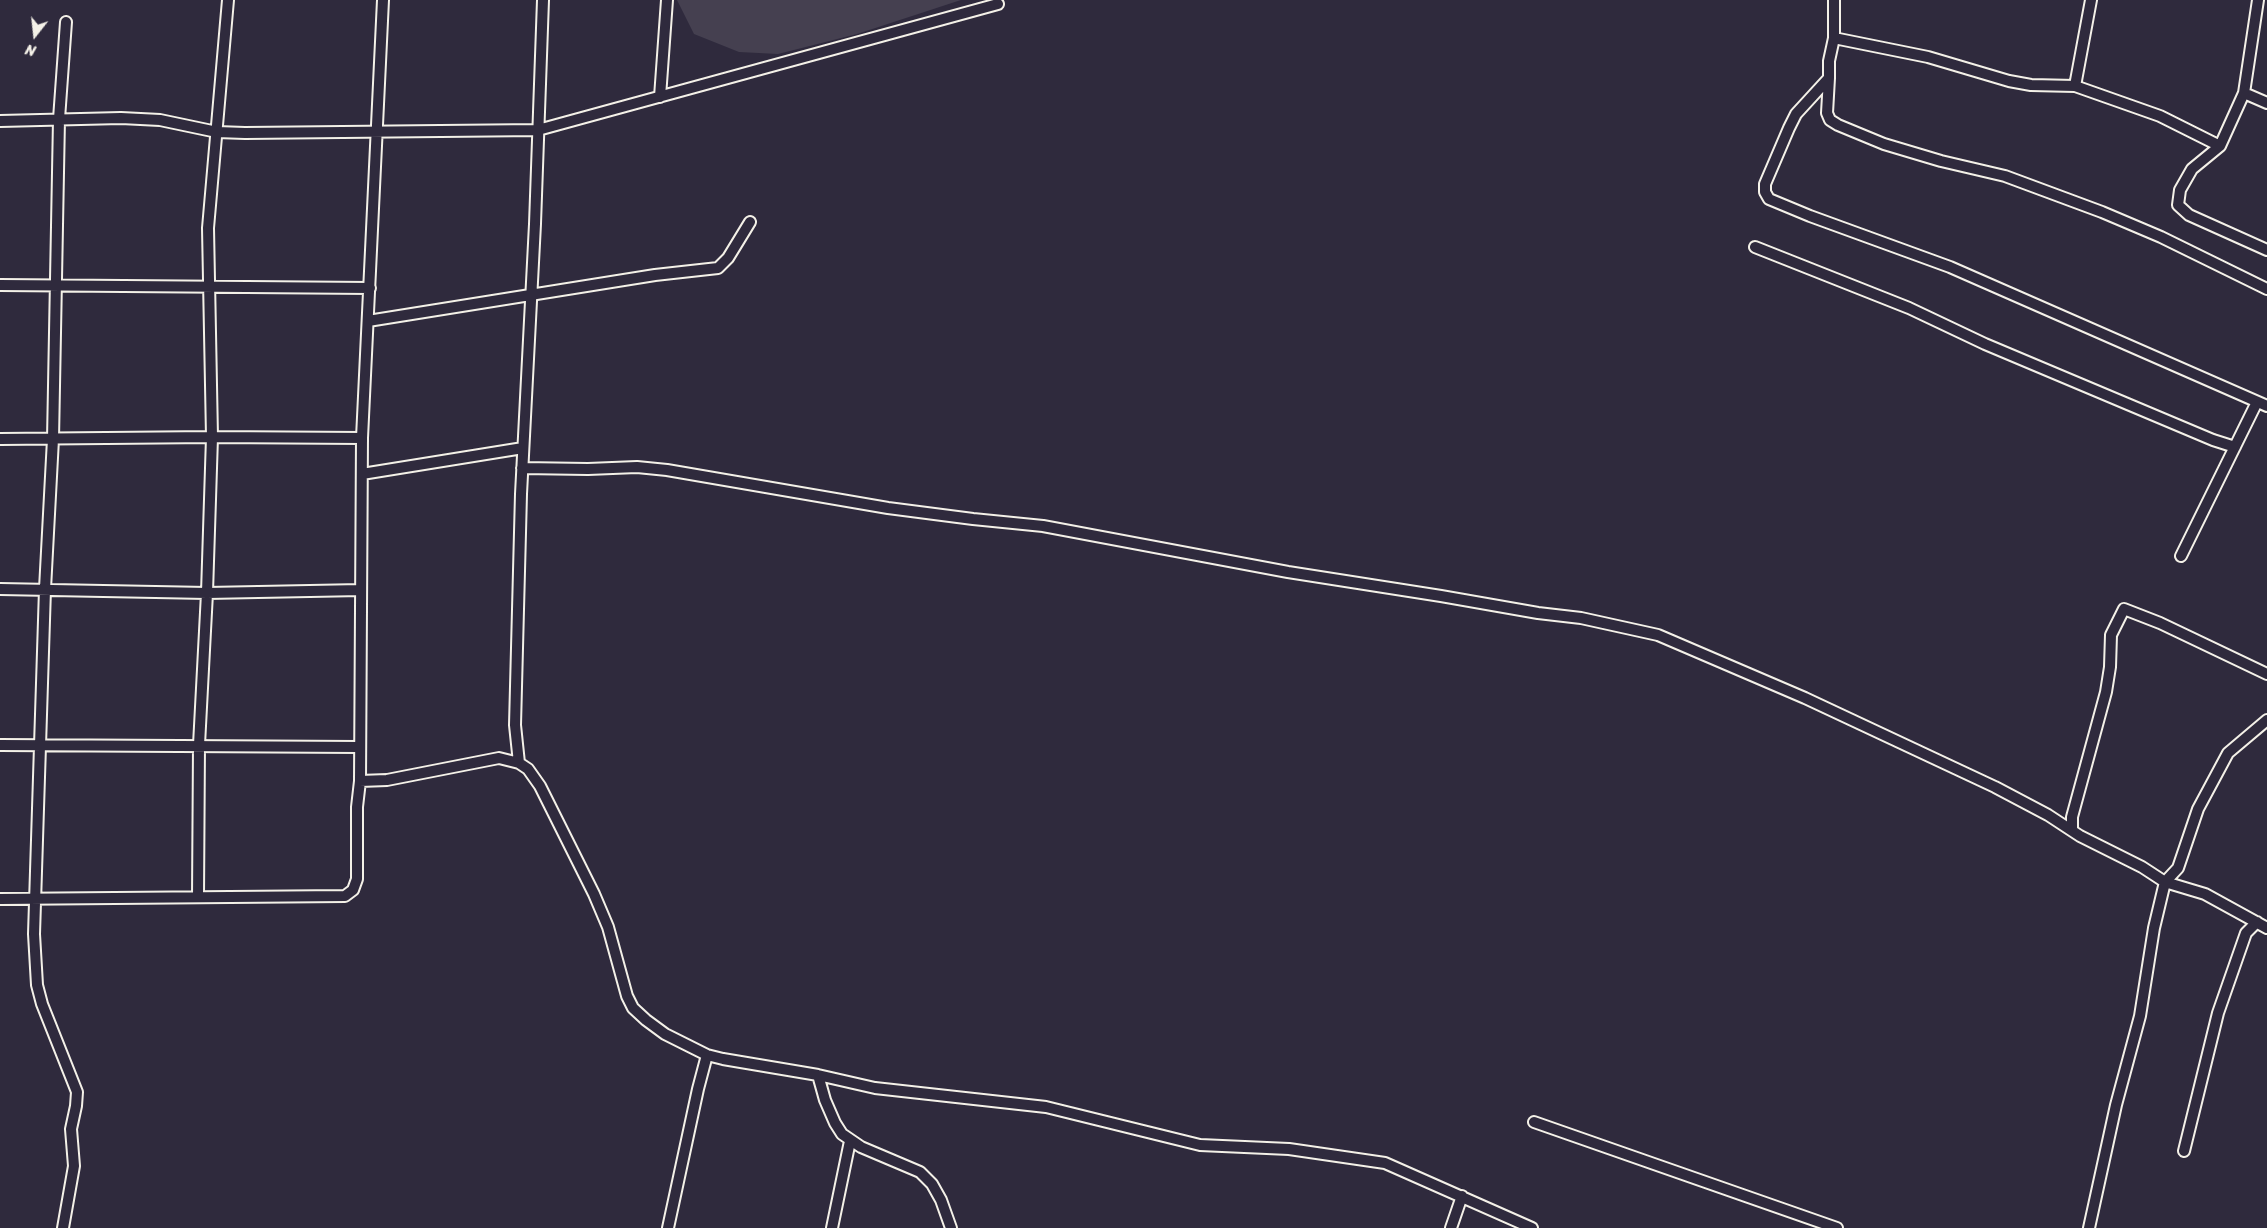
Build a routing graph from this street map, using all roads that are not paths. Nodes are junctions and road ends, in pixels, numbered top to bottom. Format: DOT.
graph roads {
  1 [pos="228,0"];
  2 [pos="383,0"];
  3 [pos="543,0"];
  4 [pos="667,0"];
  5 [pos="1834,0"];
  6 [pos="2091,0"];
  7 [pos="2258,0"];
  8 [pos="998,4"];
  9 [pos="66,22"];
  10 [pos="1834,38"];
  11 [pos="1829,78"];
  12 [pos="2075,86"];
  13 [pos="2244,93"];
  14 [pos="660,97"];
  15 [pos="2267,103"];
  16 [pos="59,119"];
  17 [pos="0,121"];
  18 [pos="538,130"];
  19 [pos="377,131"];
  20 [pos="217,132"];
  21 [pos="2220,146"];
  22 [pos="750,222"];
  23 [pos="1756,247"];
  24 [pos="2267,250"];
  25 [pos="0,285"];
  26 [pos="55,285"];
  27 [pos="208,286"];
  28 [pos="370,288"];
  29 [pos="2267,289"];
  30 [pos="531,295"];
  31 [pos="368,321"];
  32 [pos="2256,402"];
  33 [pos="2267,406"];
  34 [pos="212,437"];
  35 [pos="362,438"];
  36 [pos="53,439"];
  37 [pos="0,440"];
  38 [pos="2235,447"];
  39 [pos="523,448"];
  40 [pos="522,468"];
  41 [pos="362,474"];
  42 [pos="2181,556"];
  43 [pos="0,589"];
  44 [pos="45,589"];
  45 [pos="361,590"];
  46 [pos="207,593"];
  47 [pos="2267,674"];
  48 [pos="2267,720"];
  49 [pos="0,745"];
  50 [pos="42,745"];
  51 [pos="199,745"];
  52 [pos="359,746"];
  53 [pos="519,763"];
  54 [pos="360,781"];
  55 [pos="2072,829"];
  56 [pos="2165,882"];
  57 [pos="198,897"];
  58 [pos="36,898"];
  59 [pos="0,899"];
  60 [pos="2257,922"];
  61 [pos="2267,928"];
  62 [pos="707,1055"];
  63 [pos="818,1075"];
  64 [pos="1534,1122"];
  65 [pos="850,1141"];
  66 [pos="2184,1151"];
  67 [pos="1462,1196"];
  68 [pos="63,1228"];
  69 [pos="668,1228"];
  70 [pos="832,1228"];
  71 [pos="951,1228"];
  72 [pos="1451,1228"];
  73 [pos="1532,1228"];
  74 [pos="1836,1228"];
  75 [pos="2089,1228"];
  1 -- 20 [label="street"];
  2 -- 19 [label="street"];
  3 -- 18 [label="street"];
  4 -- 14 [label="street"];
  5 -- 10 [label="street"];
  6 -- 12 [label="street"];
  7 -- 13 [label="street"];
  8 -- 14 [label="street"];
  9 -- 16 [label="street"];
  10 -- 11 [label="street"];
  10 -- 12 [label="street"];
  11 -- 29 [label="street"];
  11 -- 32 [label="street"];
  12 -- 21 [label="street"];
  13 -- 15 [label="street"];
  13 -- 21 [label="street"];
  14 -- 18 [label="street"];
  16 -- 17 [label="street"];
  16 -- 20 [label="street"];
  16 -- 26 [label="street"];
  18 -- 19 [label="street"];
  18 -- 30 [label="street"];
  19 -- 20 [label="street"];
  19 -- 28 [label="street"];
  20 -- 27 [label="street"];
  21 -- 24 [label="street"];
  22 -- 30 [label="street"];
  23 -- 38 [label="street"];
  25 -- 26 [label="street"];
  26 -- 27 [label="street"];
  26 -- 36 [label="street"];
  27 -- 28 [label="street"];
  27 -- 34 [label="street"];
  28 -- 31 [label="street"];
  30 -- 31 [label="street"];
  30 -- 39 [label="street"];
  31 -- 35 [label="street"];
  32 -- 33 [label="street"];
  32 -- 38 [label="street"];
  34 -- 35 [label="street"];
  34 -- 36 [label="street"];
  34 -- 46 [label="street"];
  35 -- 41 [label="street"];
  36 -- 37 [label="street"];
  36 -- 44 [label="street"];
  38 -- 42 [label="street"];
  39 -- 40 [label="street"];
  39 -- 41 [label="street"];
  40 -- 53 [label="street"];
  40 -- 55 [label="street"];
  41 -- 45 [label="street"];
  43 -- 44 [label="street"];
  44 -- 46 [label="street"];
  44 -- 50 [label="street"];
  45 -- 46 [label="street"];
  45 -- 52 [label="street"];
  46 -- 51 [label="street"];
  47 -- 55 [label="street"];
  48 -- 56 [label="street"];
  49 -- 50 [label="street"];
  50 -- 51 [label="street"];
  50 -- 58 [label="street"];
  51 -- 52 [label="street"];
  51 -- 57 [label="street"];
  52 -- 54 [label="street"];
  53 -- 54 [label="street"];
  53 -- 62 [label="street"];
  54 -- 57 [label="street"];
  55 -- 56 [label="street"];
  56 -- 60 [label="street"];
  56 -- 75 [label="street"];
  57 -- 58 [label="street"];
  58 -- 59 [label="street"];
  58 -- 68 [label="street"];
  60 -- 61 [label="street"];
  60 -- 66 [label="street"];
  62 -- 63 [label="street"];
  62 -- 69 [label="street"];
  63 -- 65 [label="street"];
  63 -- 67 [label="street"];
  64 -- 74 [label="street"];
  65 -- 70 [label="street"];
  65 -- 71 [label="street"];
  67 -- 72 [label="street"];
  67 -- 73 [label="street"];
}
